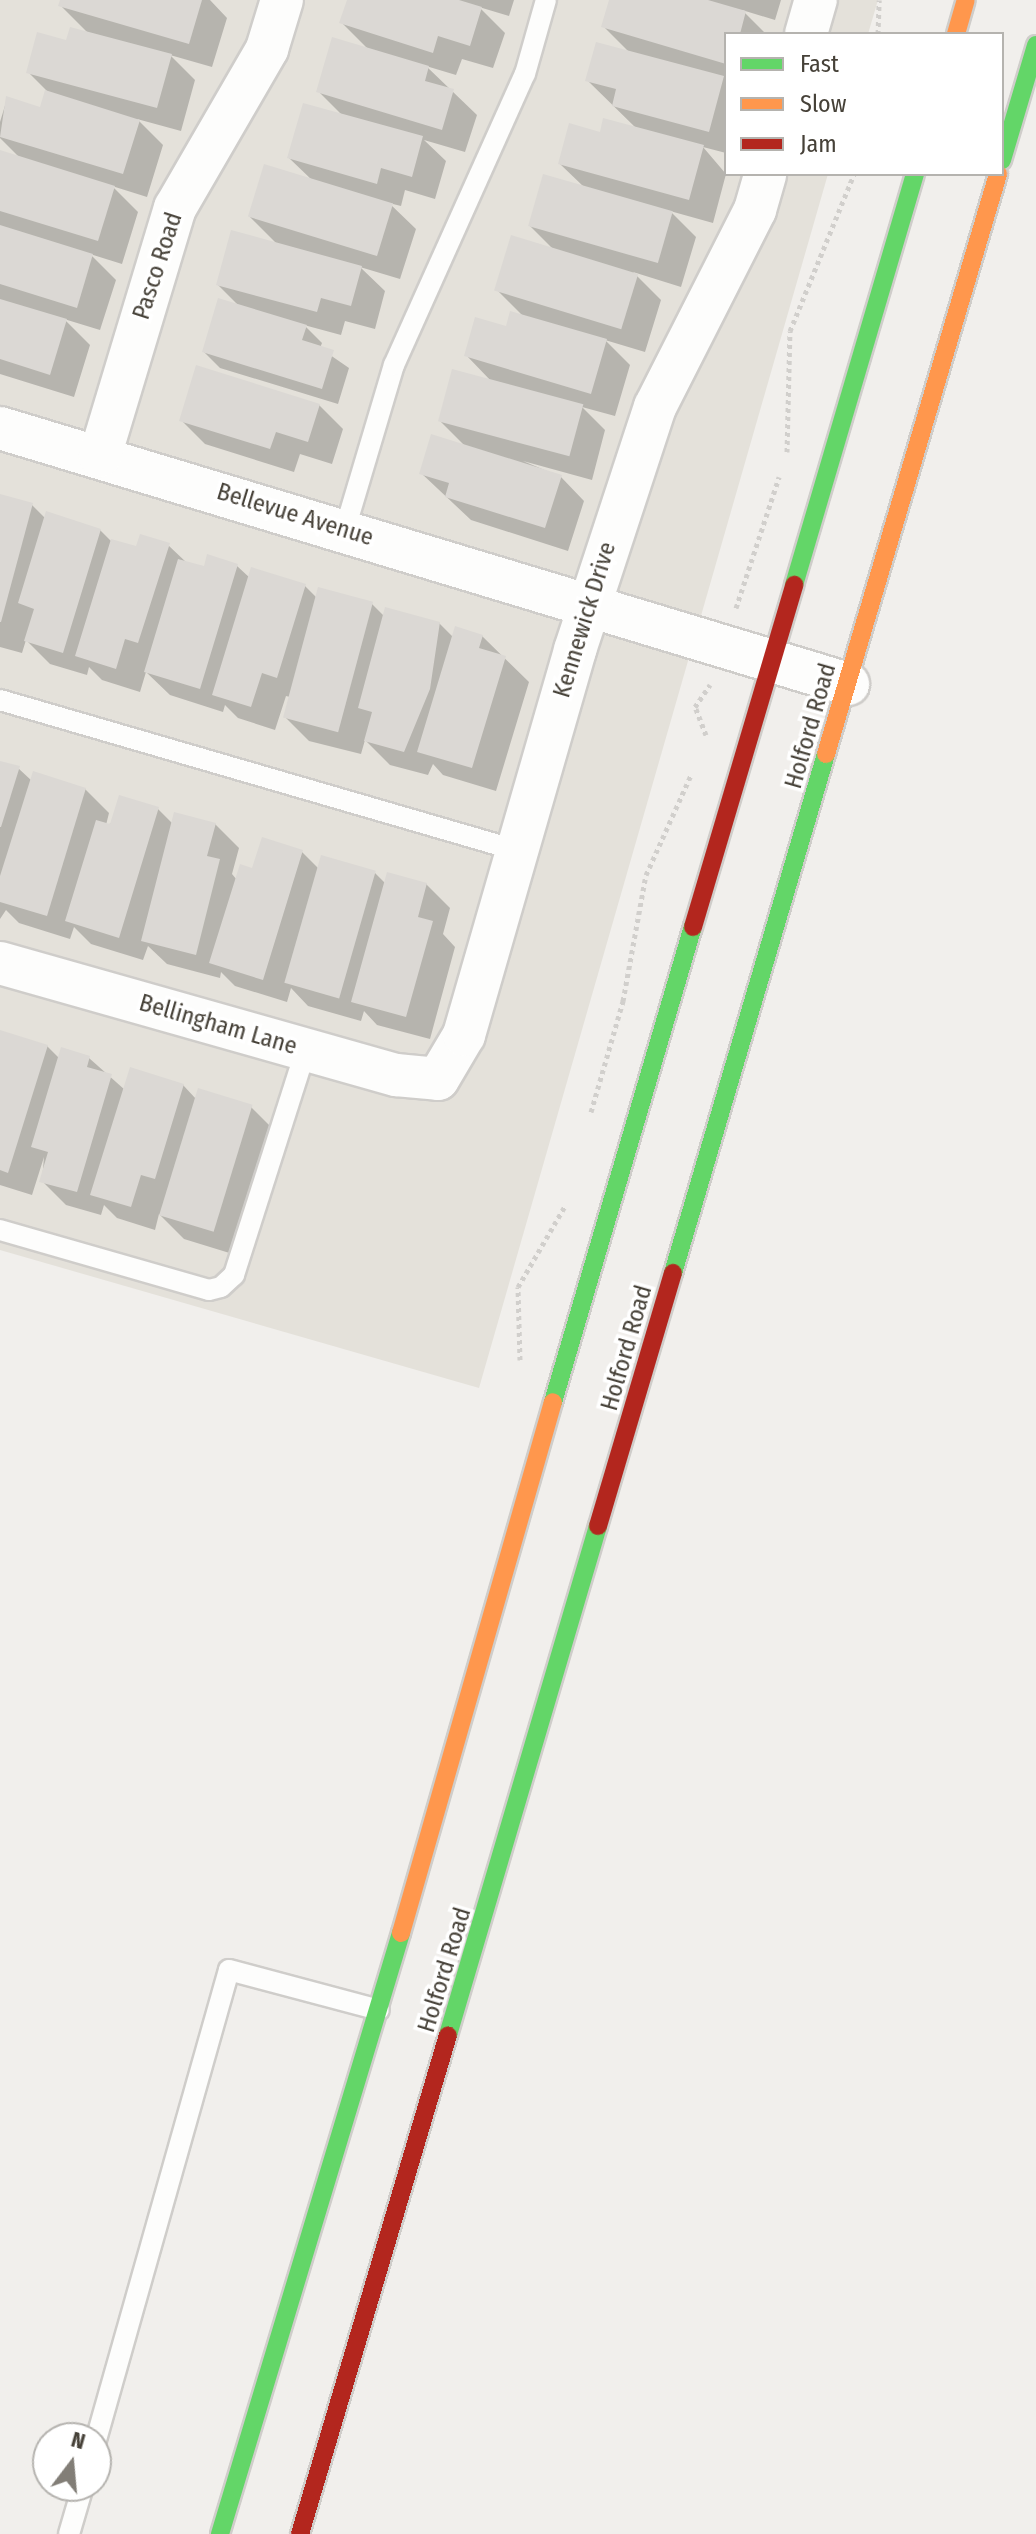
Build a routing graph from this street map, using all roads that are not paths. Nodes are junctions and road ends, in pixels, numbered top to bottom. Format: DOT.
graph roads {
  1 [pos="282,0"];
  2 [pos="546,0"];
  3 [pos="816,0"];
  4 [pos="966,0"];
  5 [pos="807,32"];
  6 [pos="957,32"];
  7 [pos="1036,45"];
  8 [pos="1004,153"];
  9 [pos="764,176"];
  10 [pos="914,176"];
  11 [pos="997,176"];
  12 [pos="0,428"];
  13 [pos="100,456"];
  14 [pos="345,529"];
  15 [pos="590,604"];
  16 [pos="770,661"];
  17 [pos="848,684"];
  18 [pos="0,700"];
  19 [pos="519,851"];
  20 [pos="0,963"];
  21 [pos="306,1050"];
  22 [pos="438,1079"];
  23 [pos="0,1230"];
  24 [pos="379,2010"];
  25 [pos="101,2422"];
  26 [pos="78,2502"];
  27 [pos="69,2534"];
  28 [pos="220,2534"];
  29 [pos="300,2534"];
  1 -- 13 [label="street, Pasco Road"];
  2 -- 14 [label="lane"];
  3 -- 5 [label="street"];
  4 -- 6 [label="street"];
  7 -- 8 [label="street"];
  9 -- 15 [label="street, Kennewick Drive"];
  10 -- 16 [label="street"];
  11 -- 17 [label="street, Holford Road"];
  12 -- 13 [label="street, Bellevue Avenue"];
  13 -- 14 [label="street, Bellevue Avenue"];
  14 -- 15 [label="street, Bellevue Avenue"];
  15 -- 16 [label="street, Bellevue Avenue"];
  15 -- 19 [label="street, Kennewick Drive"];
  16 -- 17 [label="street, Bellevue Avenue"];
  16 -- 24 [label="street"];
  17 -- 29 [label="street, Holford Road"];
  18 -- 19 [label="lane"];
  19 -- 22 [label="street, Kennewick Drive"];
  20 -- 21 [label="street, Bellingham Lane"];
  21 -- 22 [label="street, Bellingham Lane"];
  21 -- 23 [label="lane"];
  24 -- 25 [label="lane"];
  24 -- 28 [label="street"];
  26 -- 27 [label="lane"];
}
